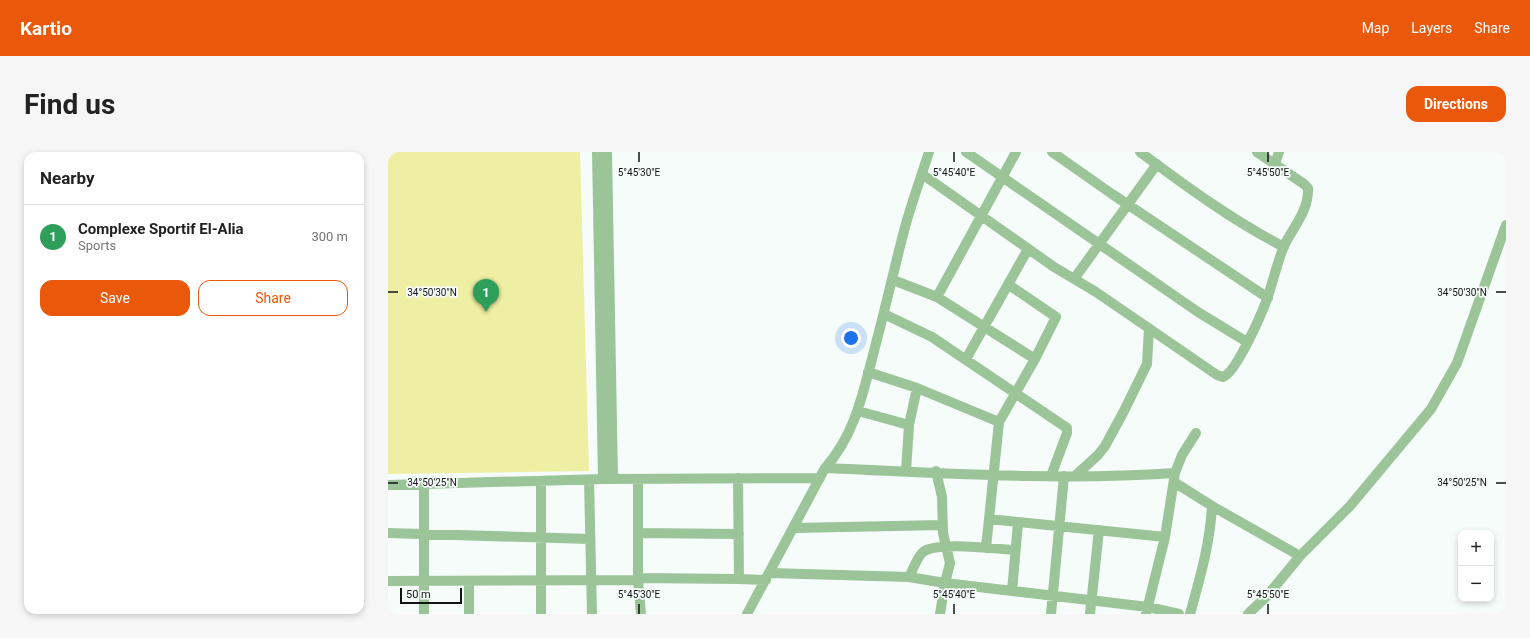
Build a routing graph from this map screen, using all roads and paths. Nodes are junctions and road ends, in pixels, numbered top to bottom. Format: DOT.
graph roads {
  1 [pos="597,152"];
  2 [pos="607,152"];
  3 [pos="929,152"];
  4 [pos="966,152"];
  5 [pos="1016,152"];
  6 [pos="1052,152"];
  7 [pos="1140,152"];
  8 [pos="1257,152"];
  9 [pos="1279,152"];
  10 [pos="1157,164"];
  11 [pos="1275,164"];
  12 [pos="922,174"];
  13 [pos="1002,178"];
  14 [pos="1128,205"];
  15 [pos="981,214"];
  16 [pos="1506,225"];
  17 [pos="1100,245"];
  18 [pos="1284,247"];
  19 [pos="1028,249"];
  20 [pos="1074,279"];
  21 [pos="893,280"];
  22 [pos="1009,284"];
  23 [pos="937,297"];
  24 [pos="1268,298"];
  25 [pos="884,314"];
  26 [pos="983,326"];
  27 [pos="1149,328"];
  28 [pos="1247,342"];
  29 [pos="966,359"];
  30 [pos="1035,359"];
  31 [pos="868,372"];
  32 [pos="917,388"];
  33 [pos="1016,394"];
  34 [pos="858,411"];
  35 [pos="999,422"];
  36 [pos="909,425"];
  37 [pos="1196,433"];
  38 [pos="825,468"];
  39 [pos="906,471"];
  40 [pos="936,472"];
  41 [pos="993,476"];
  42 [pos="1051,476"];
  43 [pos="1064,476"];
  44 [pos="1075,476"];
  45 [pos="1175,477"];
  46 [pos="738,478"];
  47 [pos="820,478"];
  48 [pos="613,479"];
  49 [pos="589,480"];
  50 [pos="603,480"];
  51 [pos="638,480"];
  52 [pos="541,482"];
  53 [pos="424,484"];
  54 [pos="388,485"];
  55 [pos="1212,506"];
  56 [pos="988,519"];
  57 [pos="1018,523"];
  58 [pos="943,525"];
  59 [pos="1059,527"];
  60 [pos="794,528"];
  61 [pos="1099,530"];
  62 [pos="388,533"];
  63 [pos="638,533"];
  64 [pos="424,534"];
  65 [pos="738,534"];
  66 [pos="541,537"];
  67 [pos="1165,537"];
  68 [pos="590,539"];
  69 [pos="947,546"];
  70 [pos="986,548"];
  71 [pos="1015,550"];
  72 [pos="1300,556"];
  73 [pos="768,576"];
  74 [pos="909,577"];
  75 [pos="638,579"];
  76 [pos="739,579"];
  77 [pos="541,580"];
  78 [pos="388,581"];
  79 [pos="469,581"];
  80 [pos="424,582"];
  81 [pos="591,582"];
  82 [pos="945,583"];
  83 [pos="1012,591"];
  84 [pos="1052,596"];
  85 [pos="1092,600"];
  86 [pos="1147,611"];
  87 [pos="424,614"];
  88 [pos="469,614"];
  89 [pos="541,614"];
  90 [pos="592,614"];
  91 [pos="641,614"];
  92 [pos="747,614"];
  93 [pos="940,614"];
  94 [pos="1050,614"];
  95 [pos="1090,614"];
  96 [pos="1179,614"];
  97 [pos="1190,614"];
  98 [pos="1248,614"];
  1 -- 50 [label="street"];
  2 -- 48 [label="street"];
  3 -- 12 [label="street"];
  4 -- 13 [label="street"];
  5 -- 13 [label="street"];
  6 -- 14 [label="street"];
  7 -- 10 [label="street"];
  8 -- 11 [label="street"];
  9 -- 11 [label="street"];
  10 -- 14 [label="street"];
  10 -- 18 [label="street"];
  11 -- 18 [label="street"];
  12 -- 15 [label="street"];
  12 -- 21 [label="street"];
  13 -- 15 [label="street"];
  13 -- 17 [label="street"];
  14 -- 17 [label="street"];
  14 -- 24 [label="street"];
  15 -- 19 [label="street"];
  15 -- 23 [label="street"];
  16 -- 72 [label="street"];
  17 -- 20 [label="street"];
  17 -- 28 [label="street"];
  18 -- 24 [label="street"];
  19 -- 20 [label="street"];
  19 -- 22 [label="street"];
  20 -- 27 [label="street"];
  21 -- 23 [label="street"];
  21 -- 25 [label="street"];
  22 -- 26 [label="street"];
  22 -- 30 [label="street"];
  23 -- 26 [label="street"];
  24 -- 28 [label="street"];
  25 -- 29 [label="street"];
  25 -- 31 [label="street"];
  26 -- 29 [label="street"];
  26 -- 30 [label="street"];
  27 -- 28 [label="street"];
  27 -- 44 [label="street"];
  29 -- 33 [label="street"];
  30 -- 33 [label="street"];
  31 -- 32 [label="street"];
  31 -- 34 [label="street"];
  32 -- 35 [label="street"];
  32 -- 36 [label="street"];
  33 -- 35 [label="street"];
  33 -- 42 [label="street"];
  34 -- 36 [label="street"];
  34 -- 38 [label="street"];
  35 -- 41 [label="street"];
  36 -- 39 [label="street"];
  37 -- 45 [label="street"];
  38 -- 39 [label="street"];
  38 -- 47 [label="street"];
  39 -- 40 [label="street"];
  40 -- 41 [label="street"];
  40 -- 58 [label="street"];
  41 -- 42 [label="street"];
  41 -- 56 [label="street"];
  42 -- 43 [label="street"];
  43 -- 44 [label="street"];
  43 -- 59 [label="street"];
  44 -- 45 [label="street"];
  45 -- 55 [label="street"];
  45 -- 67 [label="street"];
  46 -- 47 [label="street"];
  46 -- 51 [label="street"];
  46 -- 65 [label="street"];
  47 -- 60 [label="street"];
  48 -- 50 [label="street"];
  48 -- 51 [label="street"];
  49 -- 50 [label="street"];
  49 -- 52 [label="street"];
  49 -- 68 [label="street"];
  51 -- 63 [label="street"];
  52 -- 53 [label="street"];
  52 -- 66 [label="street"];
  53 -- 54 [label="street"];
  53 -- 64 [label="street"];
  55 -- 72 [label="street"];
  55 -- 97 [label="street"];
  56 -- 57 [label="street"];
  56 -- 70 [label="street"];
  57 -- 59 [label="street"];
  57 -- 71 [label="street"];
  58 -- 60 [label="street"];
  58 -- 69 [label="street"];
  59 -- 61 [label="street"];
  59 -- 84 [label="street"];
  60 -- 73 [label="street"];
  61 -- 67 [label="street"];
  61 -- 85 [label="street"];
  62 -- 64 [label="street"];
  63 -- 65 [label="street"];
  63 -- 75 [label="street"];
  64 -- 66 [label="street"];
  64 -- 80 [label="street"];
  65 -- 76 [label="street"];
  66 -- 68 [label="street"];
  66 -- 77 [label="street"];
  67 -- 86 [label="street"];
  68 -- 81 [label="street"];
  69 -- 70 [label="street"];
  69 -- 74 [label="street"];
  69 -- 82 [label="street"];
  70 -- 71 [label="street"];
  71 -- 83 [label="street"];
  72 -- 98 [label="street"];
  73 -- 74 [label="street"];
  73 -- 76 [label="street"];
  73 -- 92 [label="street"];
  74 -- 82 [label="street"];
  75 -- 76 [label="street"];
  75 -- 81 [label="street"];
  75 -- 91 [label="street"];
  77 -- 79 [label="street"];
  77 -- 81 [label="street"];
  77 -- 89 [label="street"];
  78 -- 80 [label="street"];
  79 -- 80 [label="street"];
  79 -- 88 [label="street"];
  80 -- 87 [label="street"];
  81 -- 90 [label="street"];
  82 -- 83 [label="street"];
  82 -- 93 [label="street"];
  83 -- 84 [label="street"];
  84 -- 85 [label="street"];
  84 -- 94 [label="street"];
  85 -- 86 [label="street"];
  85 -- 95 [label="street"];
  86 -- 96 [label="street"];
}
